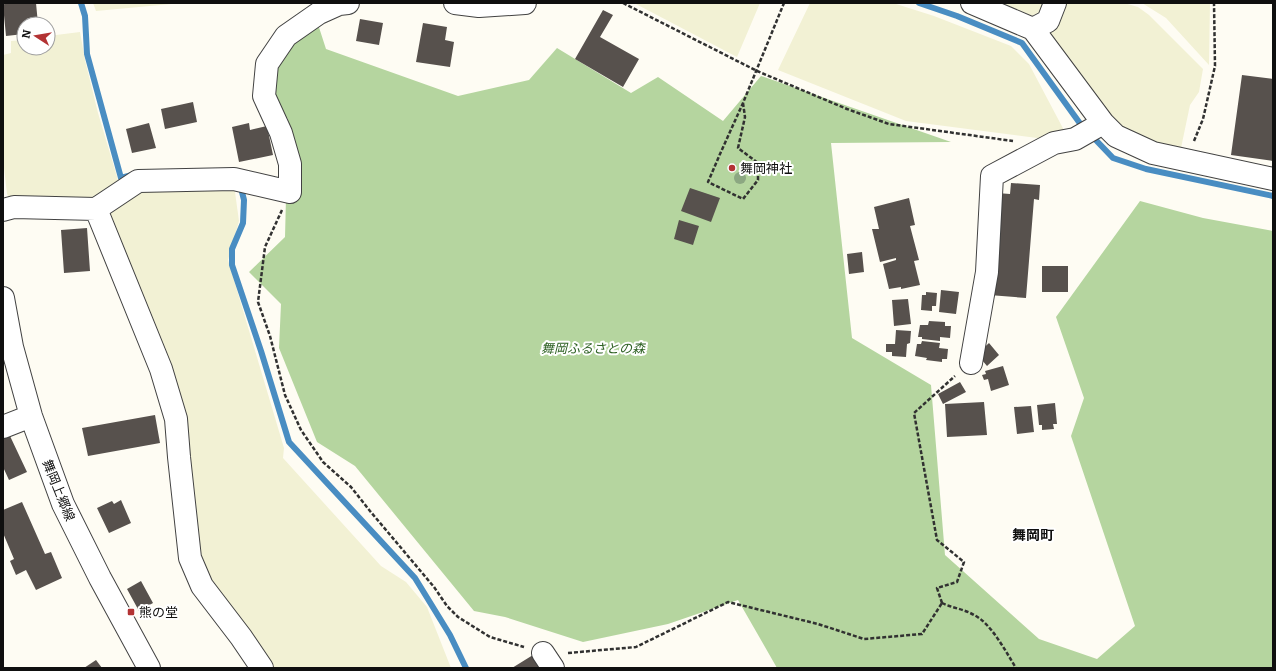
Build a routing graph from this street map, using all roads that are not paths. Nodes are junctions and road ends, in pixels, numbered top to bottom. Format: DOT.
graph roads {
  1 [pos="348,3"];
  2 [pos="456,3"];
  3 [pos="525,3"];
  4 [pos="1055,3"];
  5 [pos="975,4"];
  6 [pos="1033,29"];
  7 [pos="1103,123"];
  8 [pos="1273,179"];
  9 [pos="96,209"];
  10 [pos="3,210"];
  11 [pos="3,298"];
  12 [pos="8,348"];
  13 [pos="970,362"];
  14 [pos="31,416"];
  15 [pos="3,427"];
  16 [pos="149,668"];
  17 [pos="262,668"];
  1 -- 9 [label="street"];
  2 -- 3 [label="street"];
  4 -- 6 [label="street"];
  5 -- 6 [label="street"];
  6 -- 7 [label="street"];
  7 -- 8 [label="street"];
  7 -- 13 [label="street"];
  9 -- 10 [label="street"];
  9 -- 17 [label="street"];
  11 -- 12 [label="street, 舞岡上郷線"];
  12 -- 14 [label="street, 舞岡上郷線"];
  14 -- 15 [label="street"];
  14 -- 16 [label="street, 舞岡上郷線"];
}
